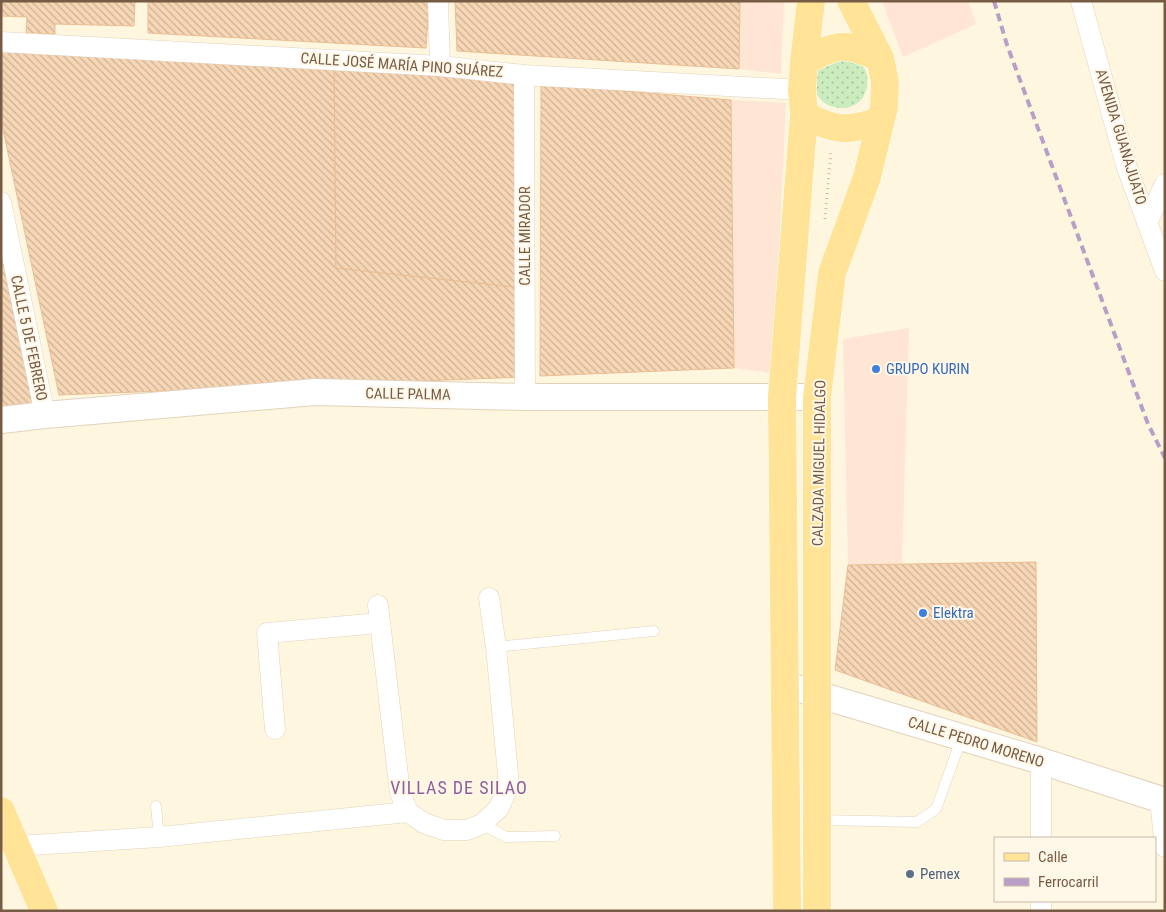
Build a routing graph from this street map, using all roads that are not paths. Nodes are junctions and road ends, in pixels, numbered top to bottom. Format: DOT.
graph roads {
  1 [pos="438,1"];
  2 [pos="811,1"];
  3 [pos="851,1"];
  4 [pos="1081,1"];
  5 [pos="1,42"];
  6 [pos="880,58"];
  7 [pos="804,62"];
  8 [pos="440,66"];
  9 [pos="524,75"];
  10 [pos="803,102"];
  11 [pos="879,121"];
  12 [pos="1165,184"];
  13 [pos="1,202"];
  14 [pos="1147,223"];
  15 [pos="1165,271"];
  16 [pos="525,397"];
  17 [pos="782,397"];
  18 [pos="817,397"];
  19 [pos="45,414"];
  20 [pos="1,420"];
  21 [pos="489,598"];
  22 [pos="654,631"];
  23 [pos="496,647"];
  24 [pos="786,685"];
  25 [pos="818,694"];
  26 [pos="275,729"];
  27 [pos="962,737"];
  28 [pos="1041,762"];
  29 [pos="1162,800"];
  30 [pos="156,806"];
  31 [pos="1,811"];
  32 [pos="408,812"];
  33 [pos="818,820"];
  34 [pos="482,824"];
  35 [pos="555,836"];
  36 [pos="159,837"];
  37 [pos="1041,837"];
  38 [pos="17,846"];
  39 [pos="1165,847"];
  40 [pos="44,911"];
  41 [pos="787,911"];
  42 [pos="817,911"];
  1 -- 8 [label="street"];
  2 -- 7 [label="main road"];
  3 -- 6 [label="main road, CALZADA MIGUEL HIDALGO"];
  4 -- 14 [label="street, AVENIDA GUANAJUATO"];
  5 -- 8 [label="street, CALLE JOSÉ MARÍA PINO SUÁREZ"];
  6 -- 7 [label="main road"];
  6 -- 11 [label="main road, CALZADA MIGUEL HIDALGO"];
  7 -- 10 [label="main road"];
  8 -- 9 [label="street, CALLE JOSÉ MARÍA PINO SUÁREZ"];
  9 -- 10 [label="street, CALLE JOSÉ MARÍA PINO SUÁREZ"];
  9 -- 16 [label="street, CALLE MIRADOR"];
  10 -- 11 [label="main road"];
  10 -- 17 [label="main road"];
  11 -- 18 [label="main road, CALZADA MIGUEL HIDALGO"];
  12 -- 14 [label="street"];
  13 -- 19 [label="street, CALLE 5 DE FEBRERO"];
  14 -- 15 [label="street, AVENIDA GUANAJUATO"];
  16 -- 17 [label="street, CALLE PALMA"];
  16 -- 19 [label="street, CALLE PALMA"];
  17 -- 18 [label="street, CALLE PALMA"];
  17 -- 24 [label="main road"];
  18 -- 25 [label="main road, CALZADA MIGUEL HIDALGO"];
  19 -- 20 [label="street, CALLE PALMA"];
  21 -- 23 [label="street"];
  22 -- 23 [label="lane"];
  23 -- 34 [label="street"];
  24 -- 25 [label="street, CALLE PEDRO MORENO"];
  24 -- 41 [label="main road"];
  25 -- 27 [label="street, CALLE PEDRO MORENO"];
  25 -- 33 [label="main road, CALZADA MIGUEL HIDALGO"];
  26 -- 32 [label="street"];
  27 -- 28 [label="street, CALLE PEDRO MORENO"];
  27 -- 33 [label="lane"];
  28 -- 29 [label="street, CALLE PEDRO MORENO"];
  28 -- 37 [label="street"];
  29 -- 39 [label="street"];
  30 -- 36 [label="lane"];
  31 -- 38 [label="main road"];
  32 -- 34 [label="street"];
  32 -- 36 [label="street"];
  33 -- 42 [label="main road, CALZADA MIGUEL HIDALGO"];
  34 -- 35 [label="lane"];
  36 -- 38 [label="street"];
  38 -- 40 [label="main road"];
}
